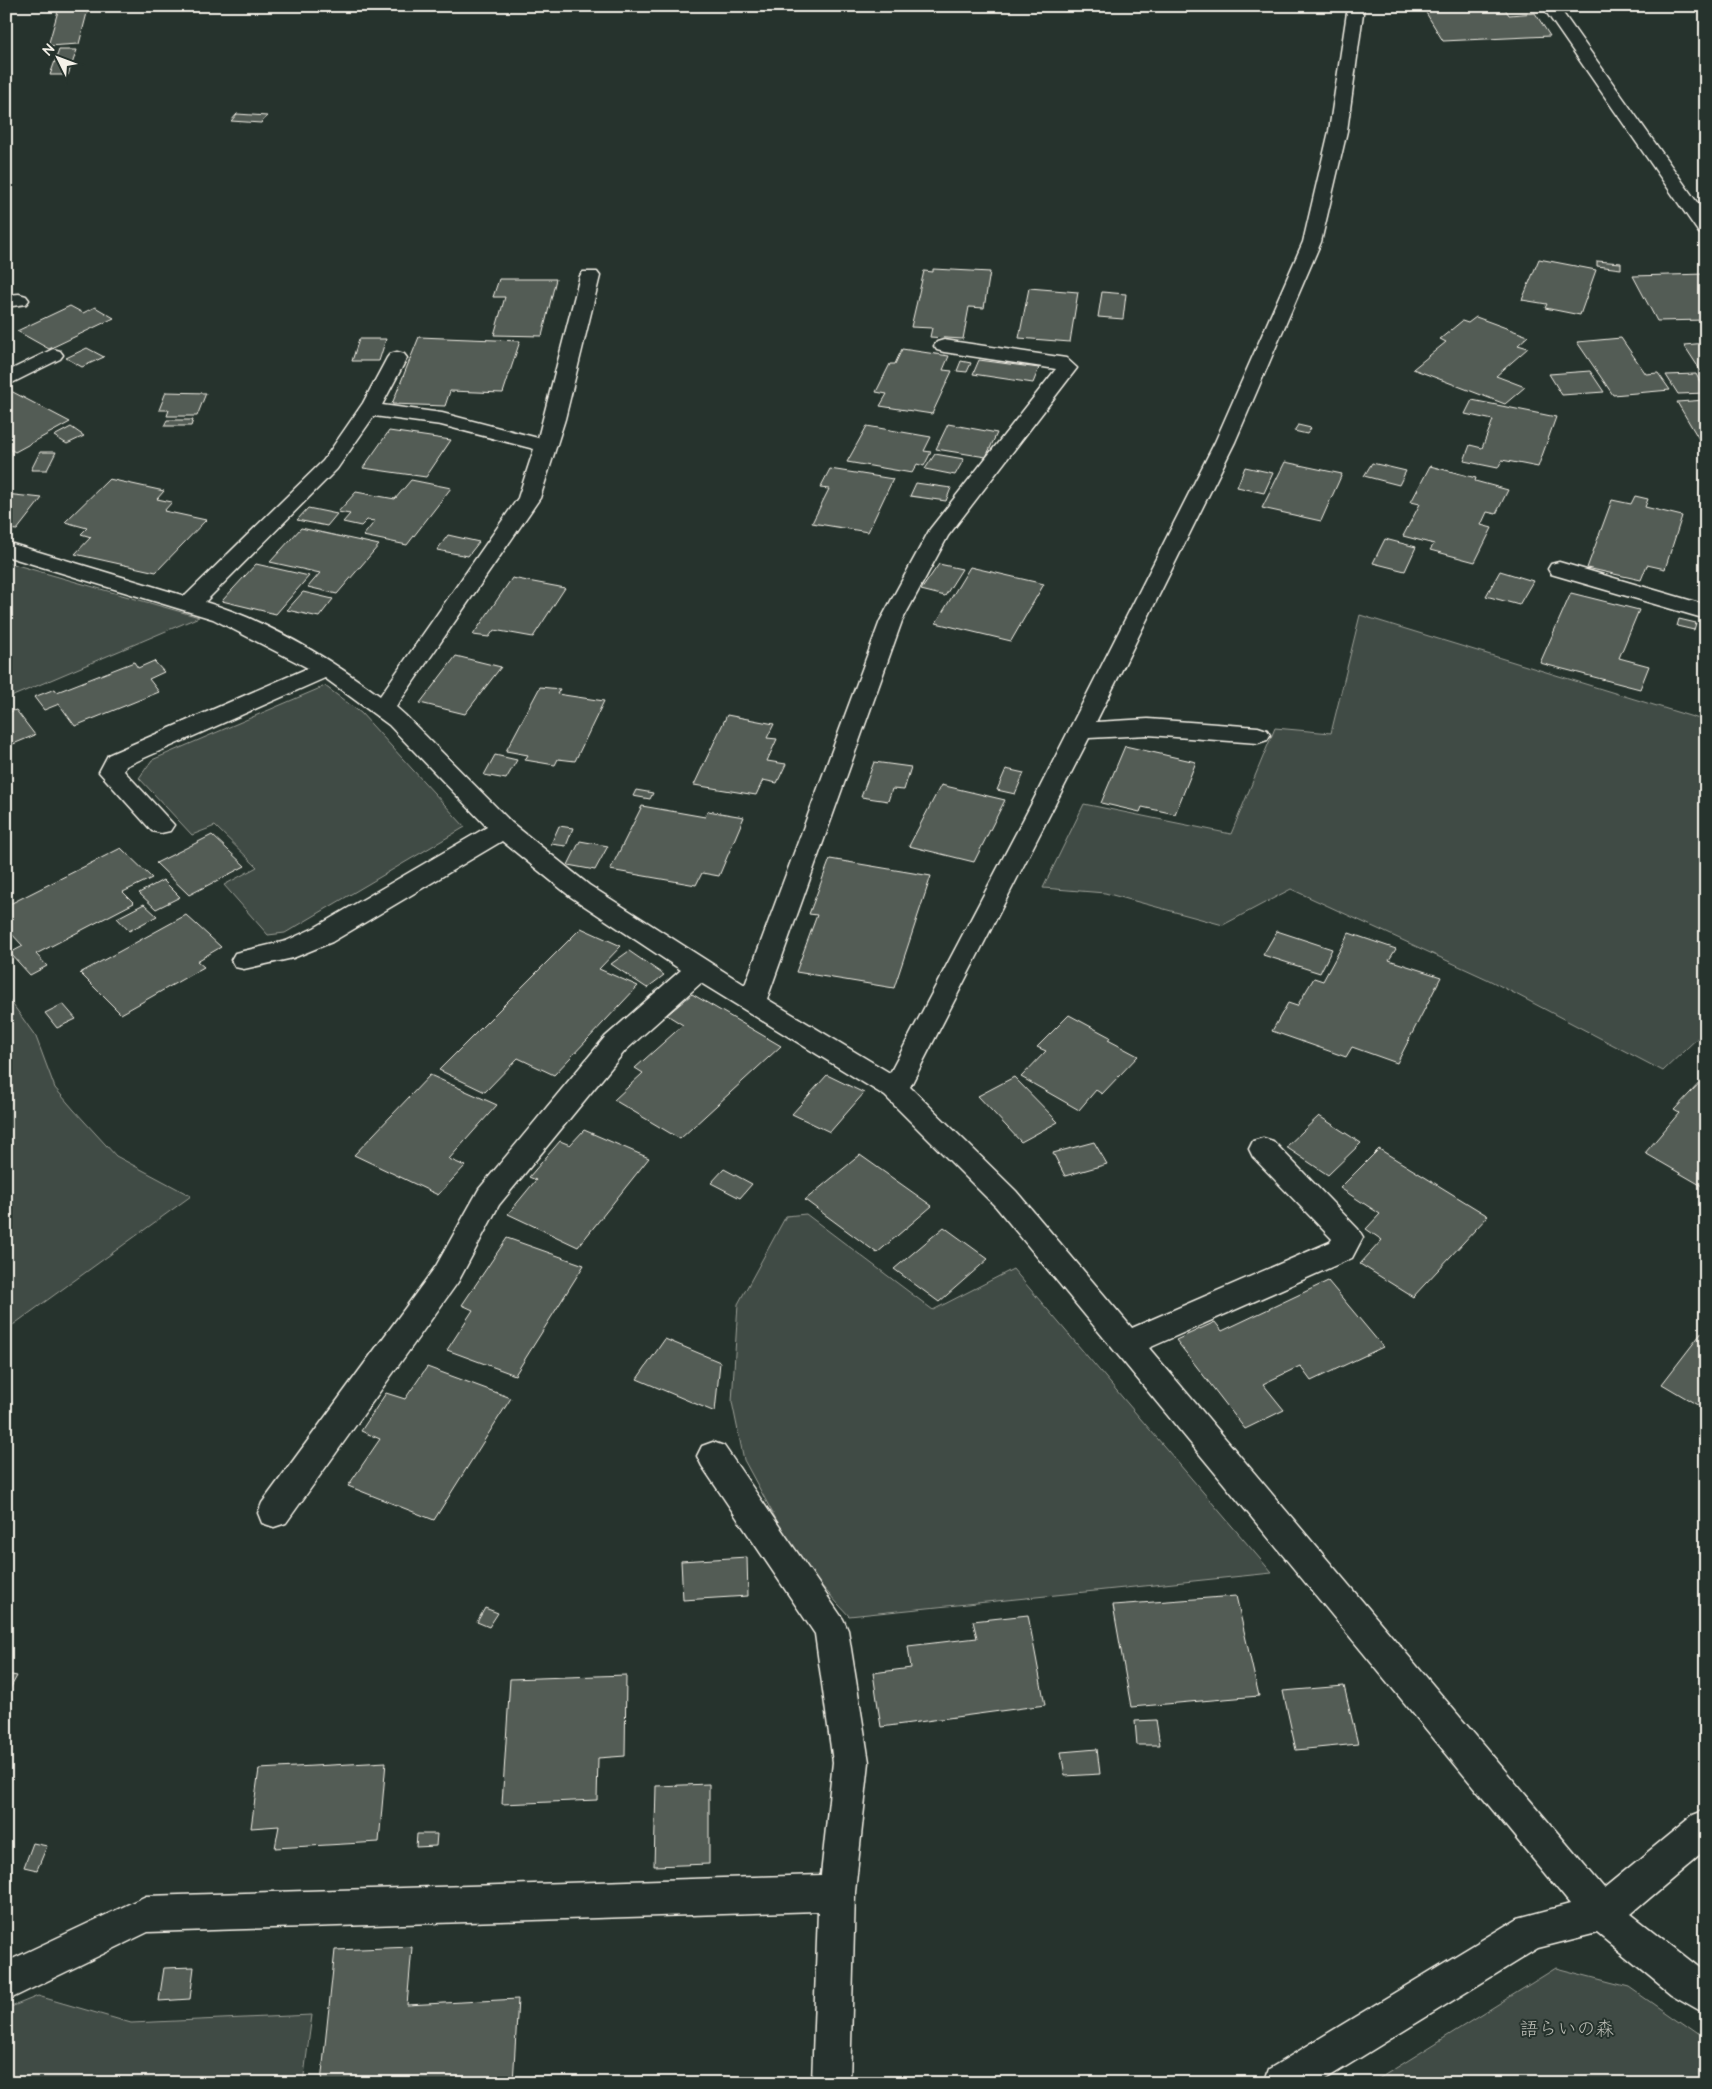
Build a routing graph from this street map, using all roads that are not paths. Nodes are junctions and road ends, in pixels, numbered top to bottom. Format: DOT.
graph roads {
  1 [pos="1356,6"];
  2 [pos="1550,6"];
  3 [pos="1706,229"];
  4 [pos="590,276"];
  5 [pos="944,346"];
  6 [pos="53,355"];
  7 [pos="397,358"];
  8 [pos="6,380"];
  9 [pos="369,409"];
  10 [pos="546,446"];
  11 [pos="6,549"];
  12 [pos="1559,569"];
  13 [pos="190,604"];
  14 [pos="1706,612"];
  15 [pos="327,668"];
  16 [pos="382,710"];
  17 [pos="1080,731"];
  18 [pos="1258,735"];
  19 [pos="161,825"];
  20 [pos="503,829"];
  21 [pos="244,960"];
  22 [pos="698,968"];
  23 [pos="752,1003"];
  24 [pos="896,1089"];
  25 [pos="1263,1148"];
  26 [pos="1127,1344"];
  27 [pos="712,1456"];
  28 [pos="274,1513"];
  29 [pos="1706,1827"];
  30 [pos="837,1892"];
  31 [pos="1602,1914"];
  32 [pos="6,1982"];
  33 [pos="1706,1995"];
  34 [pos="831,2083"];
  35 [pos="1283,2083"];
  1 -- 17 [label="street"];
  2 -- 3 [label="street"];
  4 -- 10 [label="street"];
  5 -- 23 [label="street"];
  6 -- 8 [label="street"];
  7 -- 9 [label="street"];
  9 -- 10 [label="street"];
  9 -- 13 [label="street"];
  10 -- 16 [label="street"];
  11 -- 13 [label="street"];
  12 -- 14 [label="street"];
  13 -- 15 [label="street"];
  15 -- 16 [label="street"];
  15 -- 19 [label="street"];
  16 -- 20 [label="street"];
  17 -- 18 [label="street"];
  17 -- 24 [label="street"];
  20 -- 21 [label="street"];
  20 -- 22 [label="street"];
  22 -- 23 [label="street"];
  22 -- 28 [label="street"];
  23 -- 24 [label="street"];
  24 -- 26 [label="street"];
  25 -- 26 [label="street"];
  26 -- 31 [label="street"];
  27 -- 30 [label="street"];
  29 -- 31 [label="street"];
  30 -- 32 [label="street"];
  30 -- 34 [label="street"];
  31 -- 33 [label="street"];
  31 -- 35 [label="street"];
}
